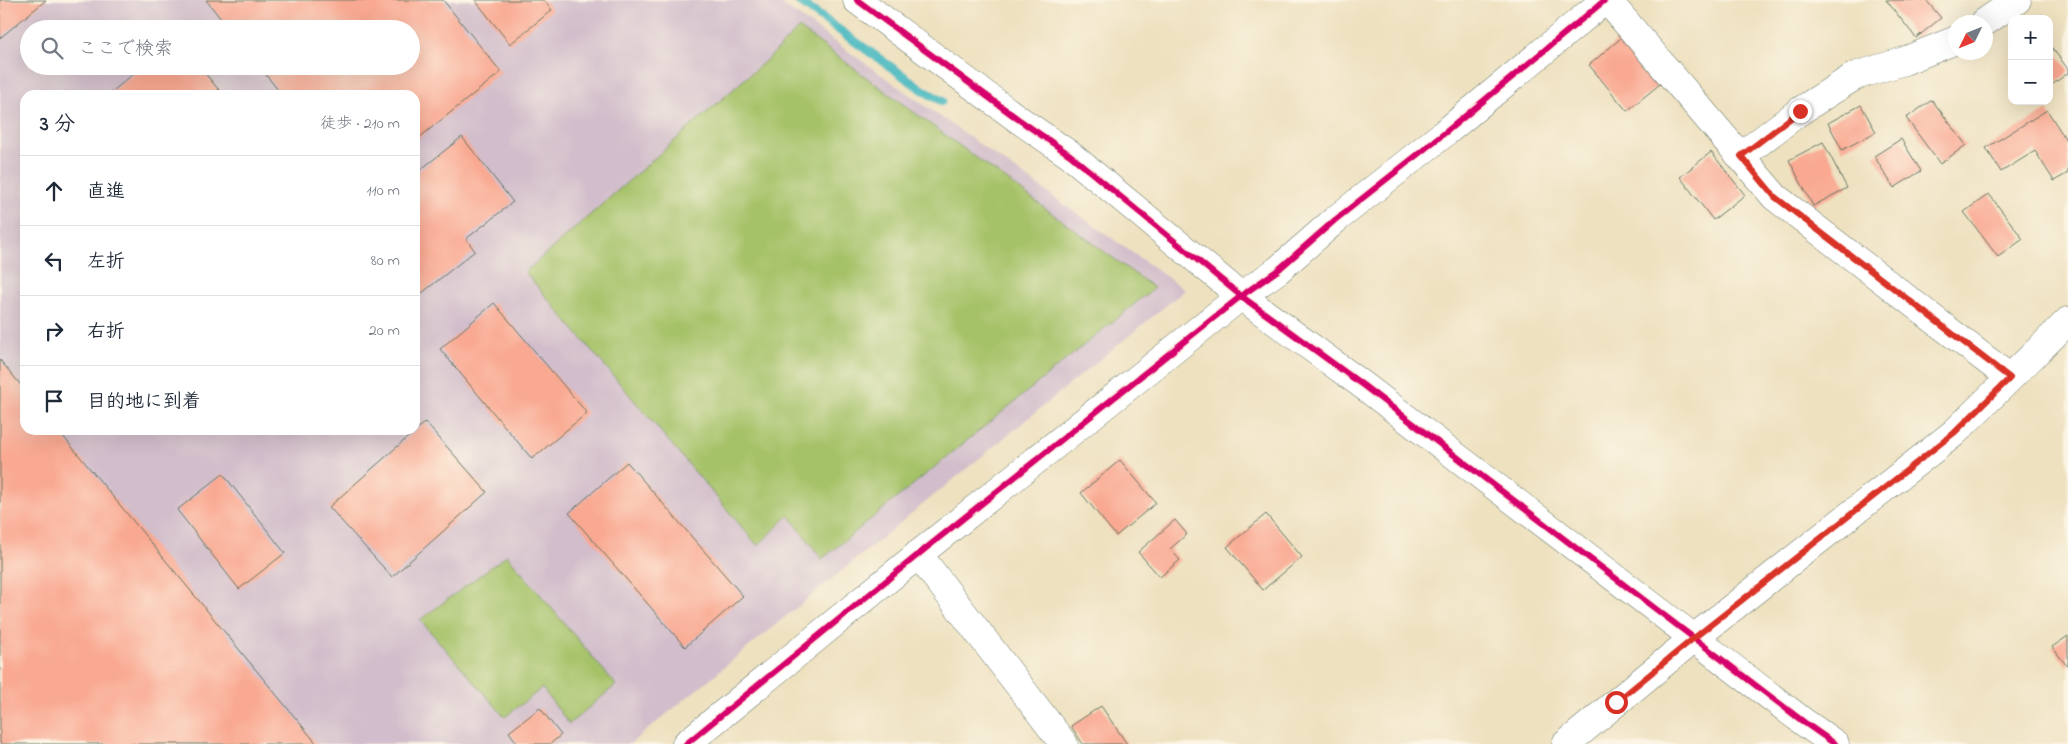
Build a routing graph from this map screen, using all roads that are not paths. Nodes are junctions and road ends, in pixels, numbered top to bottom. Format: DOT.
graph roads {
  1 [pos="857,0"];
  2 [pos="1606,0"];
  3 [pos="2017,0"];
  4 [pos="1993,16"];
  5 [pos="1948,43"];
  6 [pos="1741,156"];
  7 [pos="1241,296"];
  8 [pos="2068,321"];
  9 [pos="2010,378"];
  10 [pos="918,554"];
  11 [pos="1694,638"];
  12 [pos="686,744"];
  13 [pos="1064,744"];
  14 [pos="1566,744"];
  15 [pos="1835,744"];
  1 -- 7 [label="street"];
  2 -- 6 [label="street"];
  2 -- 7 [label="street"];
  3 -- 4 [label="street"];
  5 -- 6 [label="street"];
  6 -- 9 [label="street"];
  7 -- 10 [label="street"];
  7 -- 11 [label="street"];
  8 -- 9 [label="street"];
  9 -- 11 [label="street"];
  10 -- 12 [label="street"];
  10 -- 13 [label="street"];
  11 -- 14 [label="street"];
  11 -- 15 [label="street"];
}
